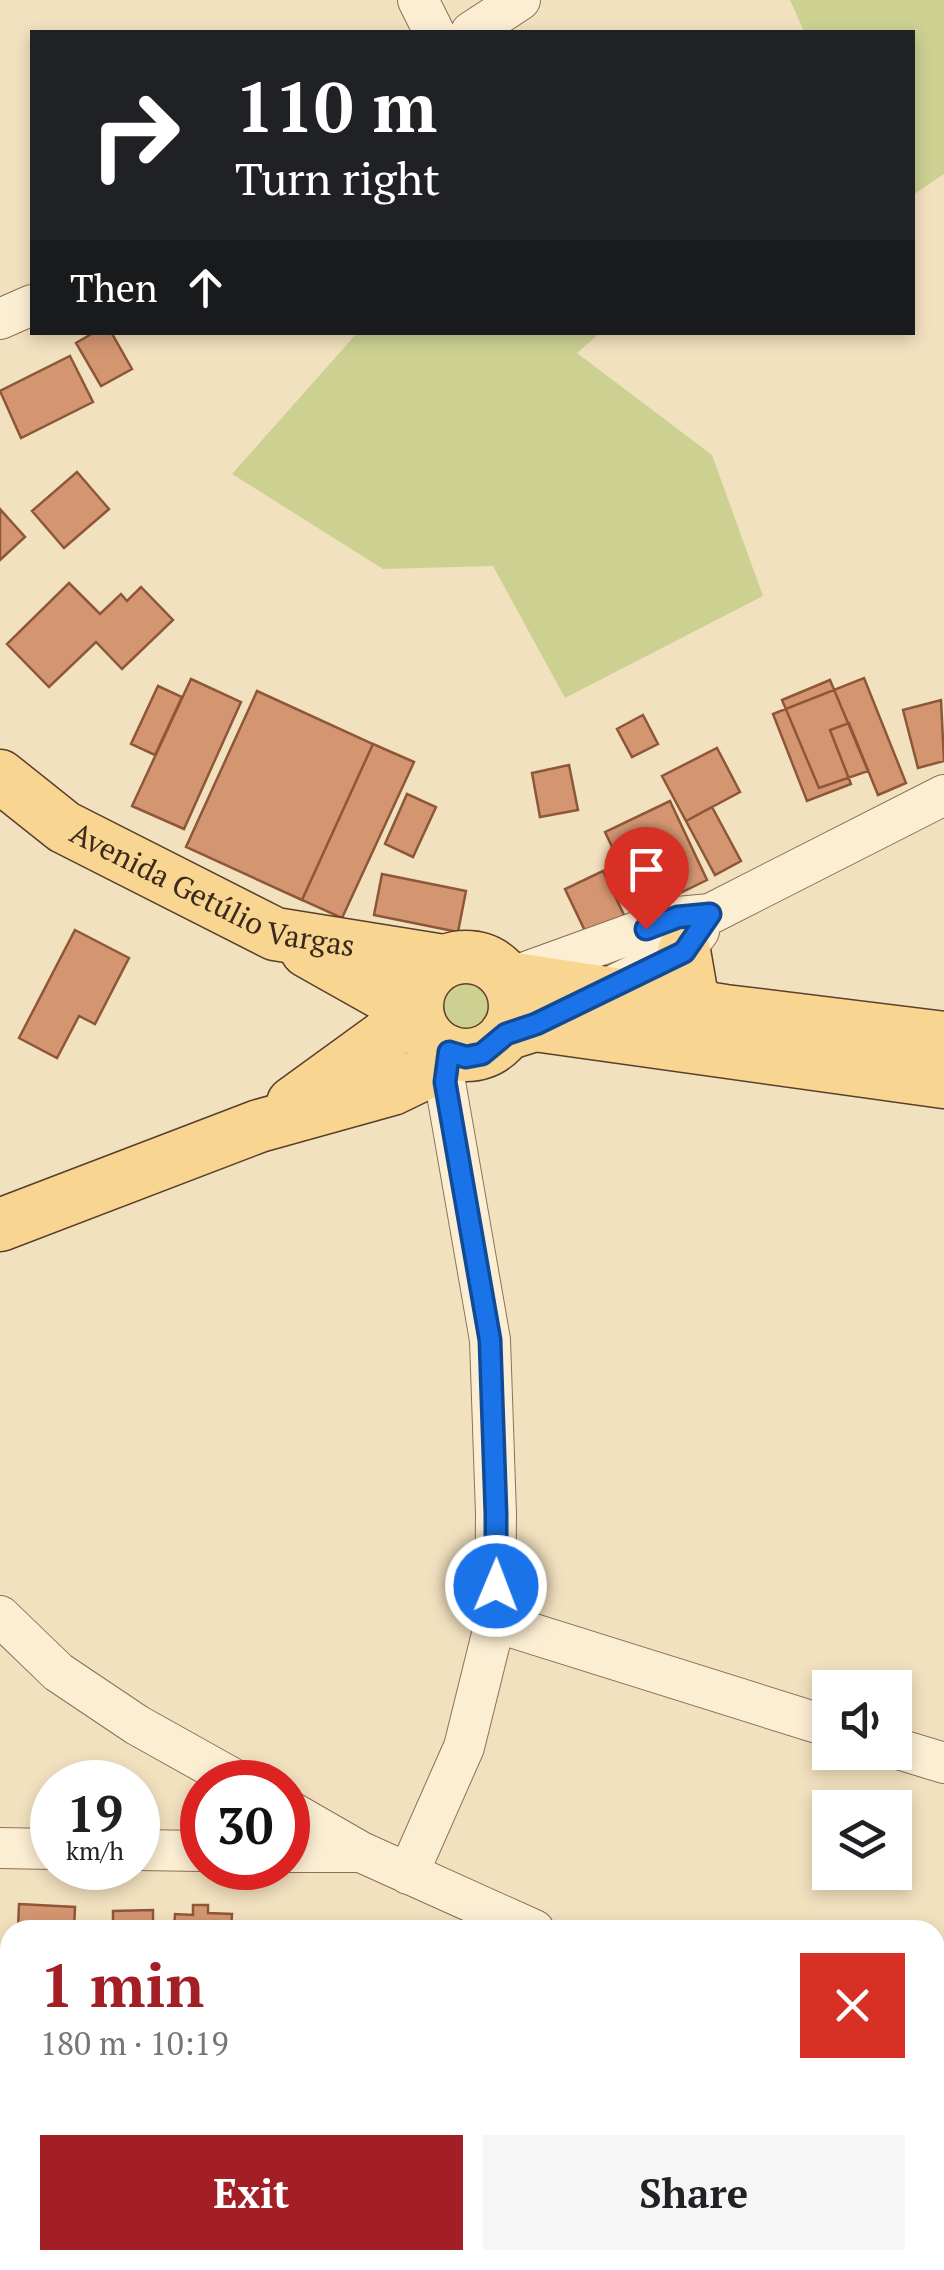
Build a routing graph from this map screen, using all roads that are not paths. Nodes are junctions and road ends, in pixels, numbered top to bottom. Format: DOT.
graph roads {
  1 [pos="418,0"];
  2 [pos="520,0"];
  3 [pos="433,30"];
  4 [pos="474,30"];
  5 [pos="30,306"];
  6 [pos="0,320"];
  7 [pos="0,776"];
  8 [pos="944,795"];
  9 [pos="0,807"];
  10 [pos="64,827"];
  11 [pos="698,933"];
  12 [pos="275,934"];
  13 [pos="443,960"];
  14 [pos="508,978"];
  15 [pos="598,993"];
  16 [pos="702,1005"];
  17 [pos="521,1029"];
  18 [pos="433,1033"];
  19 [pos="944,1038"];
  20 [pos="944,1082"];
  21 [pos="0,1225"];
  22 [pos="0,1616"];
  23 [pos="495,1622"];
  24 [pos="812,1721"];
  25 [pos="912,1753"];
  26 [pos="200,1760"];
  27 [pos="944,1763"];
  28 [pos="310,1823"];
  29 [pos="0,1848"];
  30 [pos="30,1849"];
  31 [pos="310,1852"];
  32 [pos="361,1852"];
  33 [pos="408,1874"];
  34 [pos="512,1920"];
  1 -- 3 [label="street"];
  2 -- 4 [label="street"];
  5 -- 6 [label="street"];
  7 -- 10 [label="main road, Avenida Getúlio Vargas"];
  8 -- 11 [label="street"];
  9 -- 10 [label="street"];
  10 -- 12 [label="main road, Avenida Getúlio Vargas"];
  11 -- 14 [label="street"];
  11 -- 15 [label="street"];
  11 -- 16 [label="main road"];
  12 -- 13 [label="main road, Avenida Getúlio Vargas"];
  12 -- 18 [label="main road"];
  13 -- 14 [label="main road"];
  13 -- 18 [label="main road"];
  14 -- 15 [label="main road"];
  14 -- 17 [label="main road"];
  15 -- 16 [label="main road"];
  15 -- 17 [label="main road"];
  16 -- 19 [label="main road"];
  17 -- 18 [label="main road"];
  17 -- 20 [label="main road"];
  18 -- 21 [label="main road"];
  18 -- 23 [label="street"];
  22 -- 26 [label="street"];
  23 -- 24 [label="street"];
  23 -- 33 [label="street"];
  25 -- 27 [label="street"];
  28 -- 32 [label="street"];
  29 -- 30 [label="street"];
  31 -- 32 [label="street"];
  32 -- 33 [label="street"];
  33 -- 34 [label="street"];
}
